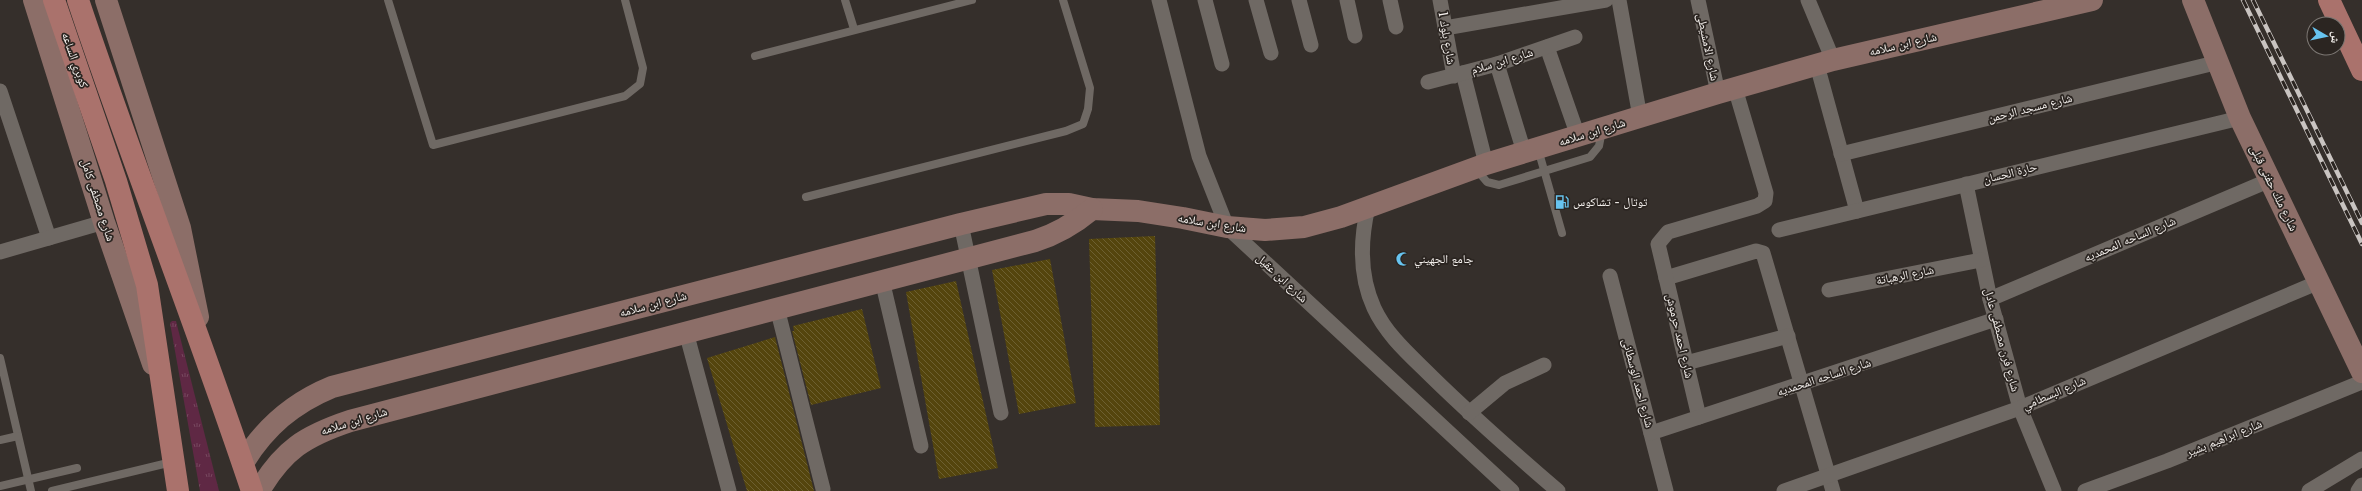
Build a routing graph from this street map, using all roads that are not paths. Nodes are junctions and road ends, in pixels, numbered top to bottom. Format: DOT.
graph roads {
  1 [pos="34,0"];
  2 [pos="54,0"];
  3 [pos="78,0"];
  4 [pos="388,0"];
  5 [pos="625,0"];
  6 [pos="845,0"];
  7 [pos="972,0"];
  8 [pos="1063,0"];
  9 [pos="1159,0"];
  10 [pos="1205,0"];
  11 [pos="1256,0"];
  12 [pos="1299,0"];
  13 [pos="1347,0"];
  14 [pos="1390,0"];
  15 [pos="1440,0"];
  16 [pos="1606,0"];
  17 [pos="1619,0"];
  18 [pos="1698,0"];
  19 [pos="1808,0"];
  20 [pos="2092,0"];
  21 [pos="2193,0"];
  22 [pos="2329,0"];
  23 [pos="109,2"];
  24 [pos="1396,27"];
  25 [pos="1445,28"];
  26 [pos="854,29"];
  27 [pos="1355,36"];
  28 [pos="1575,37"];
  29 [pos="1311,45"];
  30 [pos="1547,47"];
  31 [pos="1271,54"];
  32 [pos="755,56"];
  33 [pos="2359,57"];
  34 [pos="2218,62"];
  35 [pos="1825,63"];
  36 [pos="1222,64"];
  37 [pos="1497,64"];
  38 [pos="1458,75"];
  39 [pos="1428,82"];
  40 [pos="0,91"];
  41 [pos="1726,91"];
  42 [pos="1640,117"];
  43 [pos="2240,118"];
  44 [pos="95,120"];
  45 [pos="1602,129"];
  46 [pos="1578,136"];
  47 [pos="1531,150"];
  48 [pos="1841,154"];
  49 [pos="1481,166"];
  50 [pos="1544,171"];
  51 [pos="2270,180"];
  52 [pos="1966,184"];
  53 [pos="806,197"];
  54 [pos="1368,207"];
  55 [pos="1092,209"];
  56 [pos="1857,211"];
  57 [pos="104,222"];
  58 [pos="961,224"];
  59 [pos="1227,228"];
  60 [pos="1779,230"];
  61 [pos="1562,232"];
  62 [pos="49,238"];
  63 [pos="0,252"];
  64 [pos="1659,254"];
  65 [pos="968,258"];
  66 [pos="1981,260"];
  67 [pos="1610,276"];
  68 [pos="1666,278"];
  69 [pos="882,280"];
  70 [pos="2319,282"];
  71 [pos="1829,290"];
  72 [pos="1990,299"];
  73 [pos="776,308"];
  74 [pos="1996,319"];
  75 [pos="686,332"];
  76 [pos="1788,336"];
  77 [pos="206,353"];
  78 [pos="0,358"];
  79 [pos="1686,363"];
  80 [pos="1544,365"];
  81 [pos="2362,372"];
  82 [pos="2362,382"];
  83 [pos="1802,384"];
  84 [pos="165,399"];
  85 [pos="2020,408"];
  86 [pos="1001,413"];
  87 [pos="1468,413"];
  88 [pos="1699,417"];
  89 [pos="1651,433"];
  90 [pos="18,436"];
  91 [pos="0,440"];
  92 [pos="921,446"];
  93 [pos="2362,459"];
  94 [pos="173,462"];
  95 [pos="242,463"];
  96 [pos="77,468"];
  97 [pos="1828,476"];
  98 [pos="28,479"];
  99 [pos="2362,485"];
  100 [pos="0,486"];
  101 [pos="823,489"];
  102 [pos="31,491"];
  103 [pos="52,491"];
  104 [pos="178,491"];
  105 [pos="252,491"];
  106 [pos="259,491"];
  107 [pos="729,491"];
  108 [pos="1512,491"];
  109 [pos="1558,491"];
  110 [pos="1666,491"];
  111 [pos="1784,491"];
  112 [pos="1833,491"];
  113 [pos="2054,491"];
  114 [pos="2085,491"];
  115 [pos="2309,491"];
  116 [pos="2358,491"];
  1 -- 57 [label="street, شارع مصطفى كامل"];
  2 -- 44 [label="main road, كوبري الساعه"];
  3 -- 77 [label="main road, كوبري الساعه"];
  4 -- 5 [label="lane"];
  6 -- 26 [label="lane"];
  7 -- 26 [label="lane"];
  8 -- 53 [label="lane"];
  9 -- 59 [label="street, شارع ابن عقيل"];
  10 -- 36 [label="street"];
  11 -- 31 [label="street"];
  12 -- 29 [label="street"];
  13 -- 27 [label="street"];
  14 -- 24 [label="street"];
  15 -- 25 [label="street, شارع بلوك 1"];
  16 -- 25 [label="street"];
  17 -- 42 [label="street"];
  18 -- 41 [label="street, شارع الامشيطى"];
  19 -- 35 [label="street"];
  20 -- 35 [label="street, شارع ابن سلامه"];
  21 -- 34 [label="street, شارع ملك حفنى قبلى"];
  22 -- 33 [label="main road"];
  23 -- 77 [label="street"];
  25 -- 38 [label="street, شارع بلوك 1"];
  26 -- 32 [label="lane"];
  28 -- 30 [label="street, شارع ابن سلام"];
  30 -- 37 [label="street, شارع ابن سلام"];
  30 -- 46 [label="street"];
  34 -- 43 [label="street, شارع ملك حفنى قبلى"];
  34 -- 48 [label="street, شارع مسجد الرحمن"];
  35 -- 41 [label="street, شارع ابن سلامه"];
  35 -- 48 [label="street"];
  37 -- 38 [label="street, شارع ابن سلام"];
  37 -- 47 [label="street"];
  38 -- 39 [label="street, شارع ابن سلام"];
  38 -- 49 [label="street, شارع بلوك 1"];
  40 -- 62 [label="street"];
  41 -- 42 [label="street, شارع ابن سلامه"];
  41 -- 64 [label="street, شارع الامشيطى"];
  42 -- 45 [label="street, شارع ابن سلامه"];
  43 -- 51 [label="street, شارع ملك حفنى قبلى"];
  43 -- 52 [label="street, حارة الحسان"];
  44 -- 84 [label="main road, شارع مصطفى كامل"];
  45 -- 46 [label="street, شارع ابن سلامه"];
  45 -- 50 [label="lane"];
  46 -- 47 [label="street, شارع ابن سلامه"];
  47 -- 49 [label="street, شارع ابن سلامه"];
  47 -- 50 [label="lane"];
  48 -- 56 [label="street"];
  49 -- 50 [label="lane"];
  49 -- 54 [label="street, شارع ابن سلامه"];
  50 -- 61 [label="lane"];
  51 -- 70 [label="street, شارع ملك حفنى قبلى"];
  51 -- 72 [label="street, شارع الساحه المحمديه"];
  52 -- 56 [label="street, حارة الحسان"];
  52 -- 66 [label="street, شارع فرن مصطفى عادل"];
  54 -- 59 [label="street, شارع ابن سلامه"];
  54 -- 87 [label="street"];
  55 -- 58 [label="street, شارع ابن سلامه"];
  55 -- 59 [label="street, شارع ابن سلامه"];
  55 -- 65 [label="street, شارع ابن سلامه"];
  56 -- 60 [label="street, حارة الحسان"];
  57 -- 62 [label="street"];
  57 -- 84 [label="street, شارع مصطفى كامل"];
  58 -- 65 [label="street"];
  58 -- 95 [label="street, شارع ابن سلامه"];
  59 -- 108 [label="street, شارع ابن عقيل"];
  62 -- 63 [label="street"];
  64 -- 68 [label="street, شارع احمد حرموش"];
  65 -- 69 [label="street, شارع ابن سلامه"];
  65 -- 86 [label="street"];
  66 -- 71 [label="street, شارع الرهباتة"];
  66 -- 72 [label="street, شارع فرن مصطفى عادل"];
  67 -- 89 [label="street, شارع احمد الوسطانى"];
  68 -- 76 [label="street"];
  68 -- 79 [label="street, شارع احمد حرموش"];
  69 -- 73 [label="street, شارع ابن سلامه"];
  69 -- 92 [label="street"];
  70 -- 81 [label="street, شارع ملك حفنى قبلى"];
  70 -- 85 [label="street, شارع البسطامي"];
  72 -- 74 [label="street, شارع فرن مصطفى عادل"];
  73 -- 75 [label="street, شارع ابن سلامه"];
  73 -- 101 [label="street"];
  74 -- 83 [label="street, شارع الساحه المحمديه"];
  74 -- 85 [label="street, شارع فرن مصطفى عادل"];
  75 -- 106 [label="street, شارع ابن سلامه"];
  75 -- 107 [label="street"];
  76 -- 79 [label="street"];
  76 -- 83 [label="street"];
  77 -- 95 [label="main road"];
  78 -- 90 [label="lane"];
  79 -- 88 [label="street, شارع احمد حرموش"];
  80 -- 87 [label="street"];
  82 -- 114 [label="street, شارع ابراهيم بشير"];
  83 -- 88 [label="street, شارع الساحه المحمديه"];
  83 -- 97 [label="street"];
  84 -- 94 [label="main road, شارع مصطفى كامل"];
  85 -- 97 [label="street, شارع البسطامي"];
  85 -- 113 [label="street, شارع فرن مصطفى عادل"];
  87 -- 109 [label="street"];
  88 -- 89 [label="street, شارع الساحه المحمديه"];
  89 -- 110 [label="street, شارع احمد الوسطانى"];
  90 -- 91 [label="lane"];
  90 -- 98 [label="lane"];
  93 -- 115 [label="street"];
  94 -- 103 [label="lane"];
  94 -- 104 [label="main road, شارع مصطفى كامل"];
  95 -- 105 [label="main road"];
  96 -- 98 [label="lane"];
  97 -- 111 [label="street, شارع البسطامي"];
  97 -- 112 [label="street"];
  98 -- 100 [label="lane"];
  98 -- 102 [label="lane"];
  99 -- 116 [label="street"];
}
